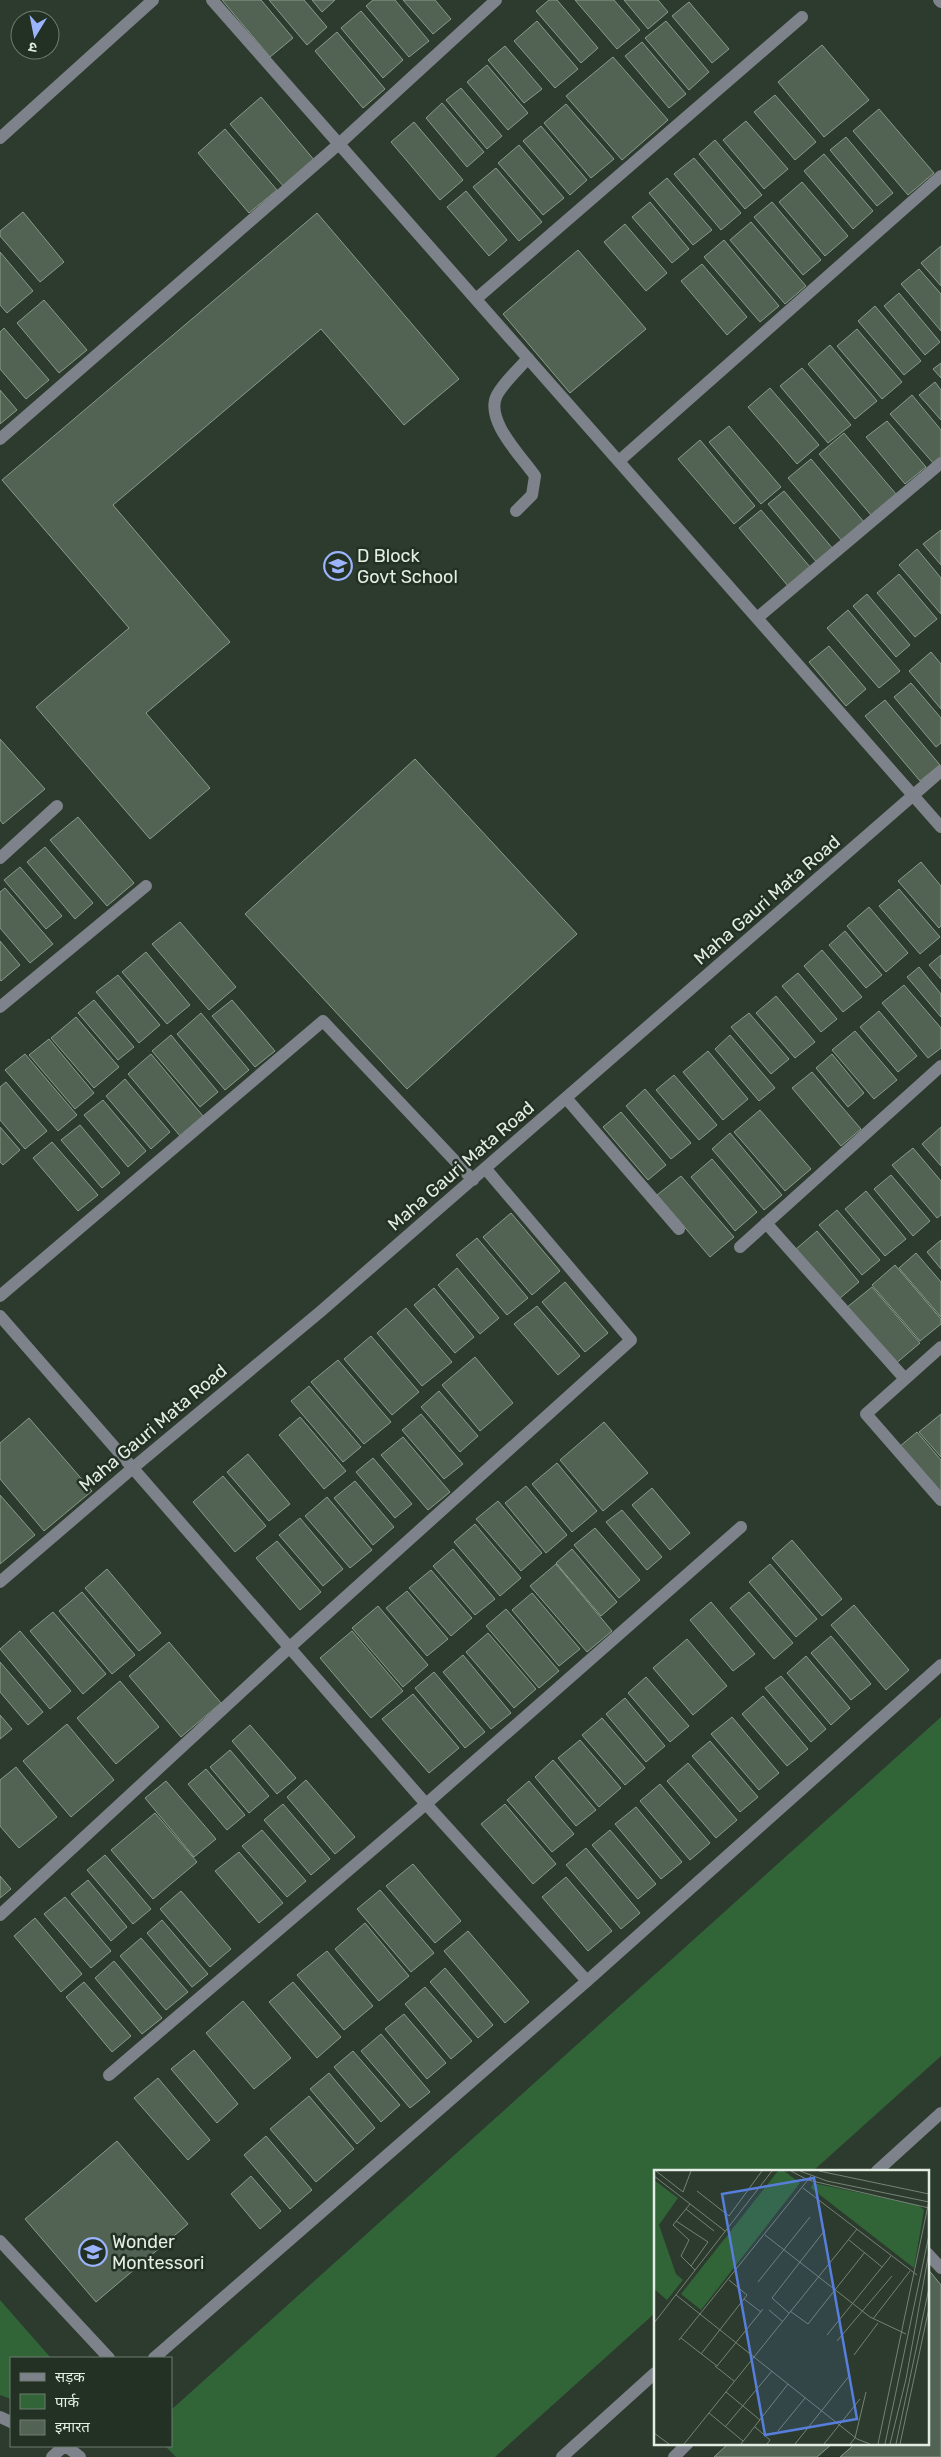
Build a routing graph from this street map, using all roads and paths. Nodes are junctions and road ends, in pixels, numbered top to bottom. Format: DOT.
graph roads {
  1 [pos="153,0"];
  2 [pos="212,0"];
  3 [pos="496,0"];
  4 [pos="802,17"];
  5 [pos="0,138"];
  6 [pos="340,144"];
  7 [pos="941,176"];
  8 [pos="476,299"];
  9 [pos="528,358"];
  10 [pos="0,440"];
  11 [pos="619,462"];
  12 [pos="941,463"];
  13 [pos="516,511"];
  14 [pos="756,618"];
  15 [pos="941,771"];
  16 [pos="913,795"];
  17 [pos="58,806"];
  18 [pos="941,827"];
  19 [pos="0,858"];
  20 [pos="146,886"];
  21 [pos="0,1007"];
  22 [pos="941,1066"];
  23 [pos="566,1098"];
  24 [pos="486,1168"];
  25 [pos="472,1180"];
  26 [pos="766,1224"];
  27 [pos="679,1229"];
  28 [pos="740,1247"];
  29 [pos="0,1296"];
  30 [pos="0,1316"];
  31 [pos="941,1347"];
  32 [pos="904,1380"];
  33 [pos="134,1467"];
  34 [pos="941,1500"];
  35 [pos="741,1527"];
  36 [pos="0,1582"];
  37 [pos="290,1647"];
  38 [pos="941,1665"];
  39 [pos="426,1804"];
  40 [pos="0,1915"];
  41 [pos="587,1981"];
  42 [pos="109,2075"];
  43 [pos="941,2113"];
  44 [pos="878,2170"];
  45 [pos="0,2241"];
  46 [pos="928,2254"];
  47 [pos="941,2268"];
  48 [pos="108,2357"];
  49 [pos="155,2357"];
  50 [pos="654,2374"];
  51 [pos="687,2444"];
  52 [pos="64,2447"];
  53 [pos="66,2447"];
  54 [pos="52,2457"];
  55 [pos="80,2457"];
  56 [pos="562,2457"];
  57 [pos="674,2457"];
  1 -- 5 [label="street"];
  2 -- 6 [label="street"];
  3 -- 6 [label="street"];
  4 -- 8 [label="street"];
  6 -- 8 [label="street"];
  6 -- 10 [label="street"];
  7 -- 11 [label="street"];
  8 -- 9 [label="street"];
  9 -- 11 [label="street"];
  9 -- 13 [label="street"];
  11 -- 14 [label="street"];
  12 -- 14 [label="street"];
  14 -- 16 [label="street"];
  15 -- 16 [label="street, Maha Gauri Mata Road"];
  16 -- 18 [label="street"];
  16 -- 23 [label="street, Maha Gauri Mata Road"];
  17 -- 19 [label="street"];
  20 -- 21 [label="street"];
  22 -- 26 [label="street"];
  23 -- 24 [label="street, Maha Gauri Mata Road"];
  23 -- 27 [label="street"];
  24 -- 25 [label="street, Maha Gauri Mata Road"];
  24 -- 37 [label="street"];
  25 -- 29 [label="street"];
  25 -- 33 [label="street, Maha Gauri Mata Road"];
  26 -- 28 [label="street"];
  26 -- 32 [label="street"];
  30 -- 33 [label="street"];
  31 -- 32 [label="street"];
  32 -- 34 [label="street"];
  33 -- 36 [label="street, Maha Gauri Mata Road"];
  33 -- 37 [label="street"];
  35 -- 39 [label="street"];
  37 -- 39 [label="street"];
  37 -- 40 [label="street"];
  38 -- 41 [label="street"];
  39 -- 41 [label="street"];
  39 -- 42 [label="street"];
  41 -- 49 [label="street"];
  43 -- 44 [label="street"];
  45 -- 48 [label="street"];
  46 -- 47 [label="street"];
  50 -- 56 [label="street"];
  51 -- 57 [label="street"];
  52 -- 54 [label="street"];
  53 -- 55 [label="street"];
}
